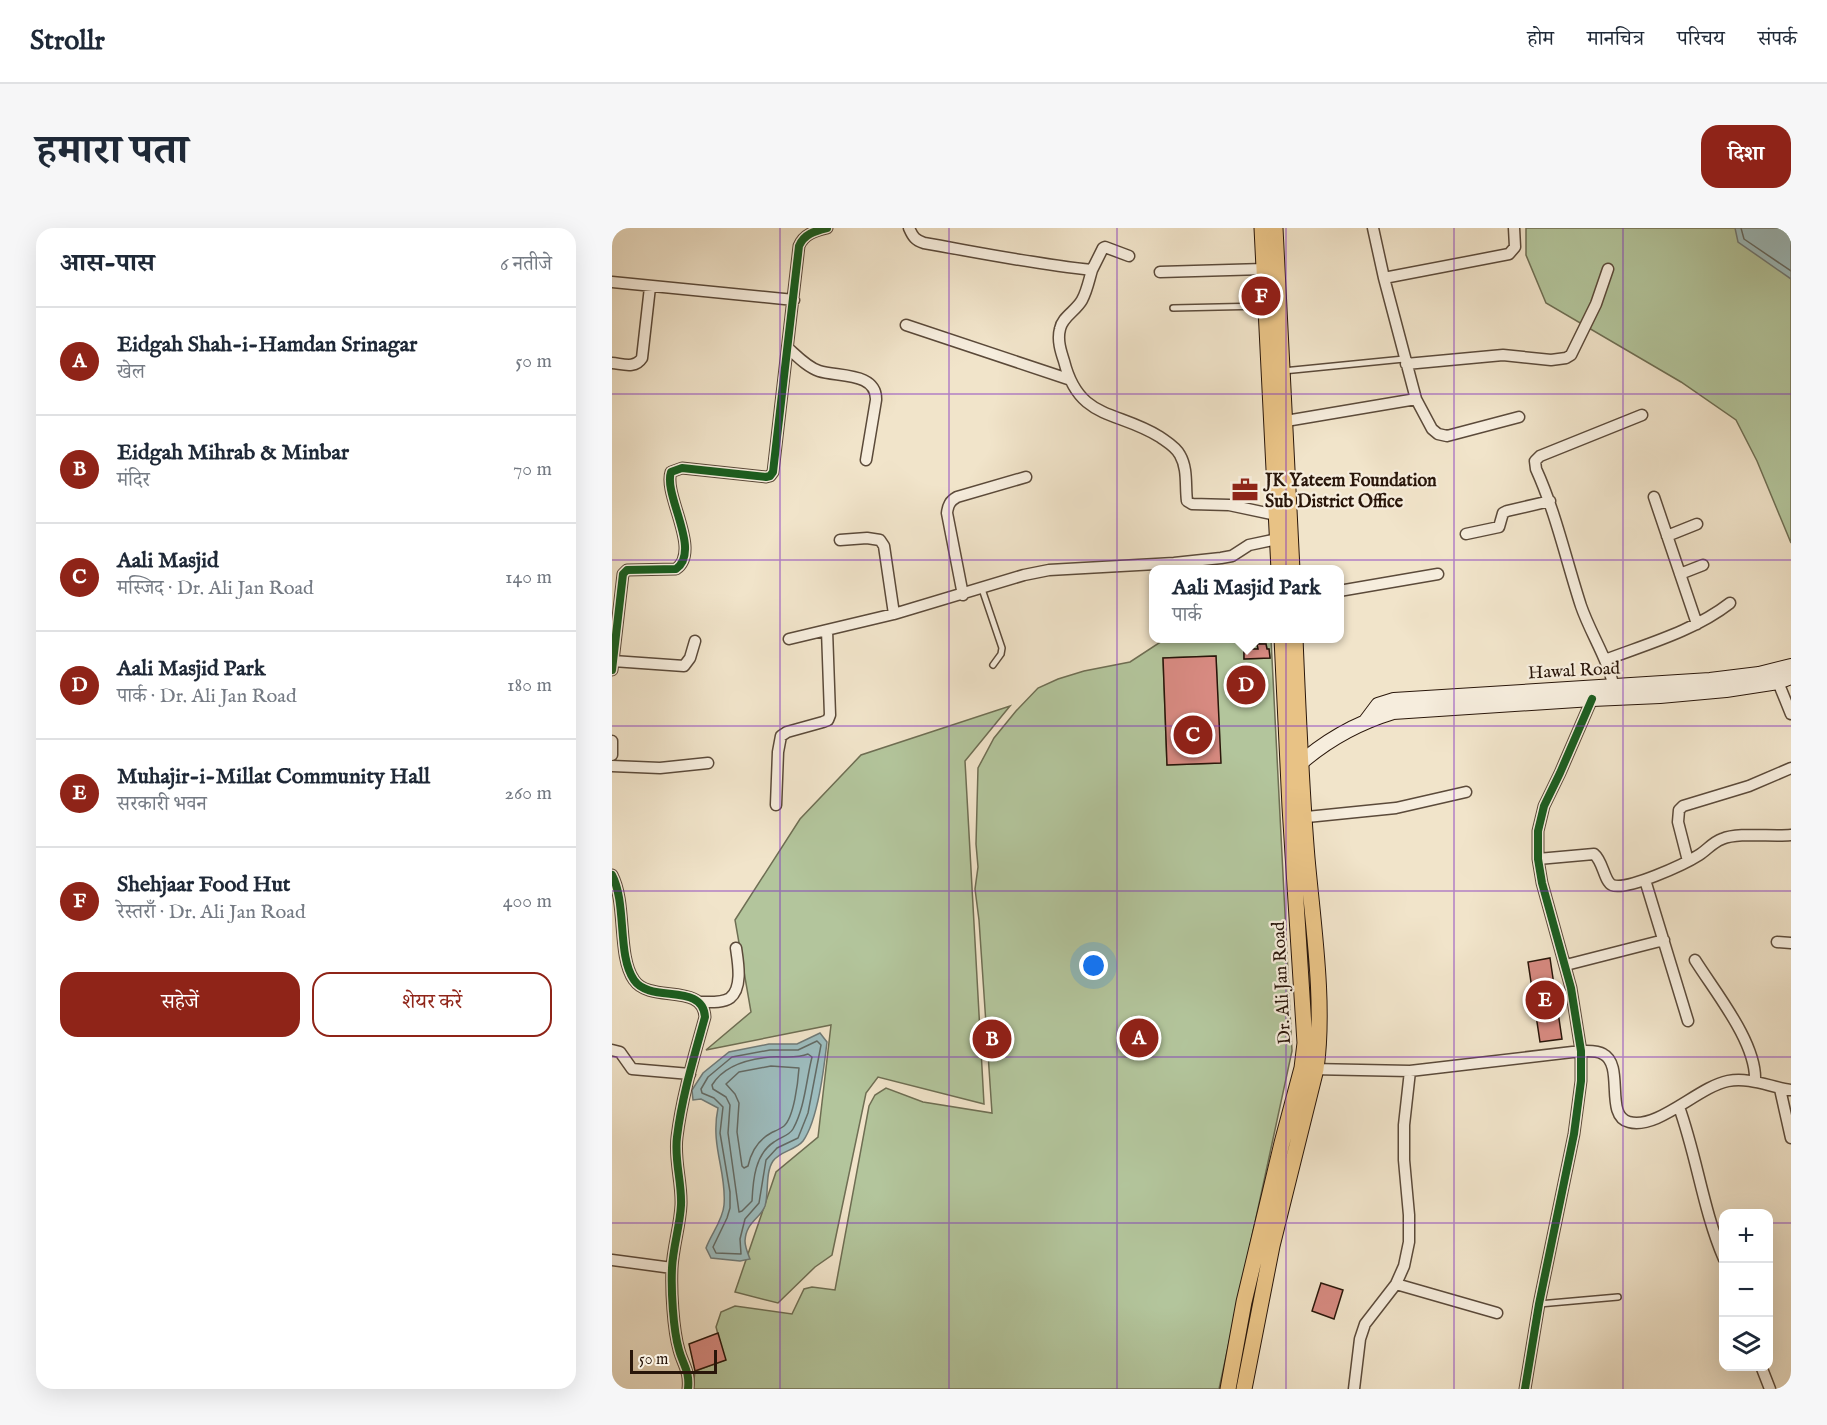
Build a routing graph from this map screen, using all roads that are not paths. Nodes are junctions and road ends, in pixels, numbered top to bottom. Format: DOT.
graph roads {
  1 [pos="827,228"];
  2 [pos="909,228"];
  3 [pos="1262,228"];
  4 [pos="1275,228"];
  5 [pos="1373,228"];
  6 [pos="1514,228"];
  7 [pos="1129,256"];
  8 [pos="1264,269"];
  9 [pos="1608,269"];
  10 [pos="1092,270"];
  11 [pos="1160,272"];
  12 [pos="1384,278"];
  13 [pos="612,282"];
  14 [pos="650,287"];
  15 [pos="794,300"];
  16 [pos="1265,306"];
  17 [pos="1173,309"];
  18 [pos="906,326"];
  19 [pos="788,348"];
  20 [pos="1405,361"];
  21 [pos="612,363"];
  22 [pos="1281,372"];
  23 [pos="1068,379"];
  24 [pos="1416,399"];
  25 [pos="1642,415"];
  26 [pos="1519,417"];
  27 [pos="1277,422"];
  28 [pos="866,459"];
  29 [pos="1026,477"];
  30 [pos="1654,497"];
  31 [pos="1550,501"];
  32 [pos="1276,515"];
  33 [pos="1698,524"];
  34 [pos="1466,534"];
  35 [pos="1667,536"];
  36 [pos="1277,539"];
  37 [pos="840,540"];
  38 [pos="1279,565"];
  39 [pos="1291,565"];
  40 [pos="1703,565"];
  41 [pos="1438,574"];
  42 [pos="1680,574"];
  43 [pos="982,589"];
  44 [pos="1344,590"];
  45 [pos="616,595"];
  46 [pos="963,595"];
  47 [pos="1730,603"];
  48 [pos="894,614"];
  49 [pos="1698,624"];
  50 [pos="828,630"];
  51 [pos="789,639"];
  52 [pos="695,642"];
  53 [pos="1283,643"];
  54 [pos="1294,643"];
  55 [pos="1605,660"];
  56 [pos="613,661"];
  57 [pos="993,665"];
  58 [pos="1791,666"];
  59 [pos="612,670"];
  60 [pos="1290,670"];
  61 [pos="1785,679"];
  62 [pos="1615,692"];
  63 [pos="1592,699"];
  64 [pos="1791,714"];
  65 [pos="1366,721"];
  66 [pos="612,742"];
  67 [pos="612,755"];
  68 [pos="708,763"];
  69 [pos="1301,763"];
  70 [pos="612,766"];
  71 [pos="1791,768"];
  72 [pos="1288,774"];
  73 [pos="1466,792"];
  74 [pos="777,805"];
  75 [pos="1297,818"];
  76 [pos="1791,835"];
  77 [pos="1538,859"];
  78 [pos="1688,861"];
  79 [pos="612,876"];
  80 [pos="1645,880"];
  81 [pos="618,931"];
  82 [pos="1664,940"];
  83 [pos="1778,942"];
  84 [pos="1791,943"];
  85 [pos="736,948"];
  86 [pos="1695,960"];
  87 [pos="1566,965"];
  88 [pos="701,1002"];
  89 [pos="1688,1021"];
  90 [pos="612,1050"];
  91 [pos="1581,1051"];
  92 [pos="1309,1069"];
  93 [pos="1410,1071"];
  94 [pos="690,1074"];
  95 [pos="1755,1081"];
  96 [pos="1786,1089"];
  97 [pos="1679,1107"];
  98 [pos="1791,1138"];
  99 [pos="1719,1247"];
  100 [pos="612,1260"];
  101 [pos="672,1268"];
  102 [pos="1396,1284"];
  103 [pos="1618,1296"];
  104 [pos="1539,1304"];
  105 [pos="1497,1313"];
  106 [pos="1763,1371"];
  107 [pos="688,1389"];
  108 [pos="1228,1389"];
  109 [pos="1244,1389"];
  110 [pos="1354,1389"];
  111 [pos="1525,1389"];
  112 [pos="1770,1389"];
  1 -- 15 [label="street"];
  2 -- 10 [label="street"];
  3 -- 8 [label="main road"];
  4 -- 22 [label="main road"];
  5 -- 12 [label="street"];
  6 -- 12 [label="street"];
  7 -- 10 [label="street"];
  8 -- 11 [label="street"];
  8 -- 16 [label="main road"];
  9 -- 20 [label="street"];
  10 -- 23 [label="street"];
  12 -- 20 [label="street"];
  13 -- 14 [label="street"];
  14 -- 15 [label="street"];
  14 -- 21 [label="street"];
  15 -- 19 [label="street"];
  16 -- 17 [label="lane"];
  16 -- 27 [label="main road"];
  18 -- 23 [label="street"];
  19 -- 28 [label="street"];
  19 -- 45 [label="street"];
  20 -- 22 [label="lane"];
  20 -- 24 [label="street"];
  22 -- 27 [label="main road"];
  23 -- 32 [label="street"];
  24 -- 26 [label="street"];
  24 -- 27 [label="street"];
  25 -- 31 [label="street"];
  27 -- 32 [label="main road"];
  27 -- 39 [label="main road"];
  29 -- 46 [label="street"];
  30 -- 35 [label="street"];
  31 -- 34 [label="street"];
  31 -- 55 [label="street"];
  32 -- 36 [label="main road"];
  33 -- 35 [label="street"];
  35 -- 42 [label="street"];
  36 -- 38 [label="main road"];
  36 -- 43 [label="street"];
  37 -- 48 [label="street"];
  40 -- 42 [label="street"];
  41 -- 44 [label="street"];
  42 -- 49 [label="street"];
  43 -- 46 [label="street"];
  43 -- 57 [label="lane"];
  45 -- 56 [label="street"];
  46 -- 48 [label="street"];
  47 -- 49 [label="street"];
  48 -- 50 [label="street"];
  49 -- 55 [label="street"];
  50 -- 51 [label="street"];
  50 -- 74 [label="street"];
  52 -- 56 [label="street"];
  53 -- 60 [label="main road, Dr. Ali Jan Road"];
  54 -- 60 [label="main road, Dr. Ali Jan Road"];
  55 -- 62 [label="street"];
  56 -- 59 [label="street"];
  58 -- 62 [label="main road, Hawal Road"];
  60 -- 69 [label="main road, Dr. Ali Jan Road"];
  60 -- 72 [label="main road, Dr. Ali Jan Road"];
  61 -- 62 [label="main road, Hawal Road"];
  61 -- 64 [label="street"];
  62 -- 63 [label="main road, Hawal Road"];
  62 -- 65 [label="main road, Hawal Road"];
  63 -- 65 [label="main road, Hawal Road"];
  63 -- 77 [label="street"];
  65 -- 69 [label="main road, Hawal Road"];
  66 -- 67 [label="street"];
  68 -- 70 [label="street"];
  69 -- 72 [label="main road, Hawal Road"];
  69 -- 75 [label="main road, Dr. Ali Jan Road"];
  71 -- 78 [label="street"];
  72 -- 75 [label="main road, Dr. Ali Jan Road"];
  73 -- 75 [label="street"];
  75 -- 92 [label="main road, Dr. Ali Jan Road"];
  76 -- 78 [label="street"];
  77 -- 80 [label="street"];
  77 -- 87 [label="street"];
  78 -- 80 [label="street"];
  79 -- 81 [label="street"];
  80 -- 82 [label="street"];
  81 -- 88 [label="street"];
  82 -- 87 [label="street"];
  82 -- 89 [label="street"];
  83 -- 84 [label="street"];
  85 -- 88 [label="street"];
  86 -- 95 [label="street"];
  87 -- 91 [label="street"];
  88 -- 94 [label="street"];
  90 -- 94 [label="street"];
  91 -- 93 [label="street"];
  91 -- 97 [label="street"];
  91 -- 104 [label="street"];
  92 -- 93 [label="street"];
  92 -- 108 [label="main road, Dr. Ali Jan Road"];
  92 -- 109 [label="main road, Dr. Ali Jan Road"];
  93 -- 102 [label="street"];
  94 -- 101 [label="street"];
  95 -- 96 [label="street"];
  95 -- 97 [label="street"];
  96 -- 98 [label="street"];
  97 -- 99 [label="street"];
  100 -- 101 [label="street"];
  101 -- 107 [label="street"];
  102 -- 105 [label="street"];
  102 -- 110 [label="street"];
  103 -- 104 [label="lane"];
  104 -- 111 [label="street"];
  106 -- 112 [label="street"];
}
